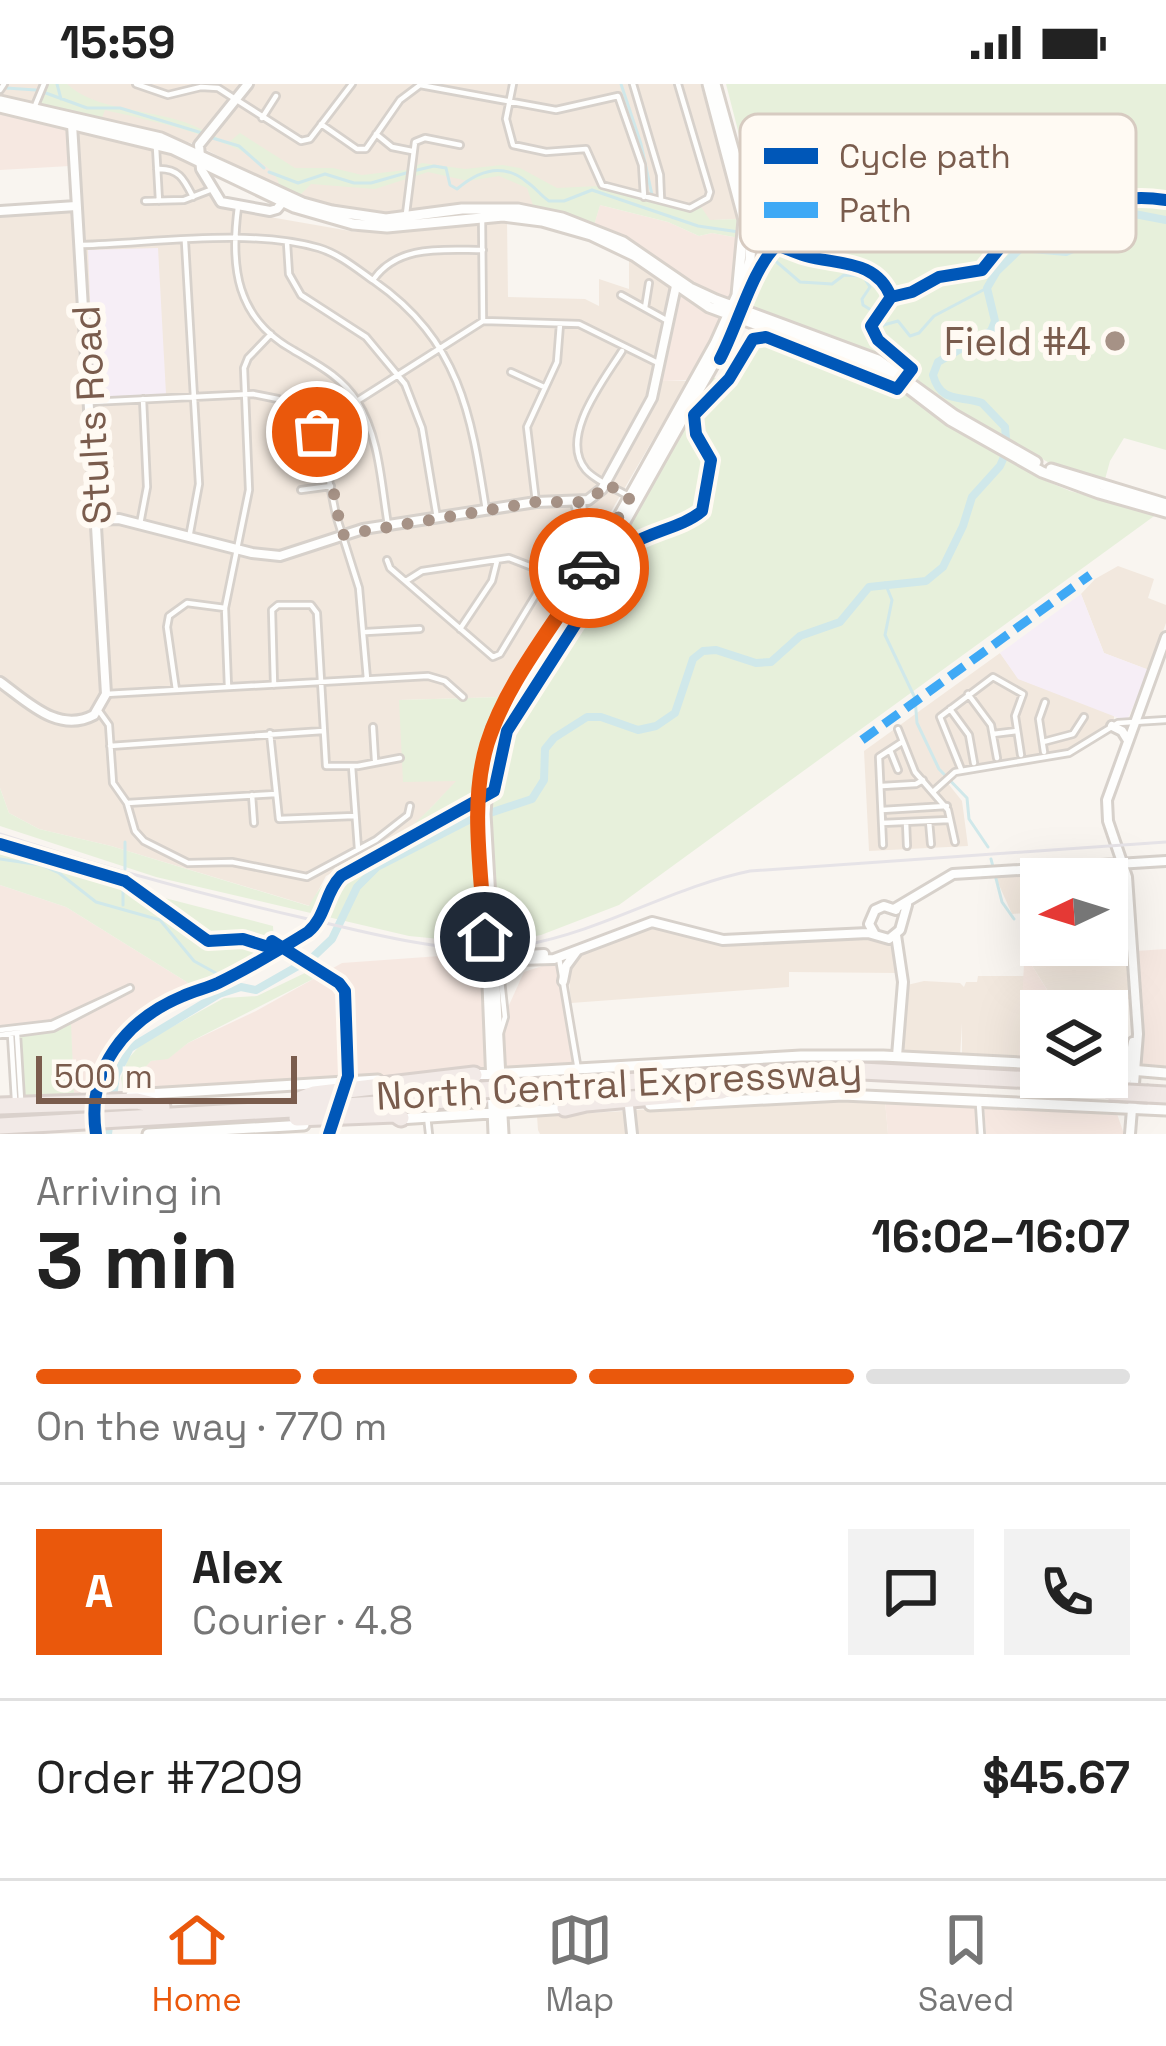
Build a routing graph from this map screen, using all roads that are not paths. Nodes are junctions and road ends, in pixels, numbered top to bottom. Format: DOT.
graph roads {
  1 [pos="44,84"];
  2 [pos="136,84"];
  3 [pos="248,84"];
  4 [pos="352,84"];
  5 [pos="513,84"];
  6 [pos="633,84"];
  7 [pos="678,84"];
  8 [pos="712,84"];
  9 [pos="219,86"];
  10 [pos="152,87"];
  11 [pos="276,96"];
  12 [pos="235,100"];
  13 [pos="508,102"];
  14 [pos="0,104"];
  15 [pos="34,108"];
  16 [pos="262,118"];
  17 [pos="72,120"];
  18 [pos="321,124"];
  19 [pos="376,134"];
  20 [pos="157,145"];
  21 [pos="460,145"];
  22 [pos="412,151"];
  23 [pos="198,157"];
  24 [pos="157,169"];
  25 [pos="210,190"];
  26 [pos="740,195"];
  27 [pos="193,197"];
  28 [pos="644,197"];
  29 [pos="285,199"];
  30 [pos="661,199"];
  31 [pos="145,201"];
  32 [pos="158,201"];
  33 [pos="76,206"];
  34 [pos="238,207"];
  35 [pos="0,212"];
  36 [pos="482,212"];
  37 [pos="406,221"];
  38 [pos="236,240"];
  39 [pos="185,242"];
  40 [pos="286,243"];
  41 [pos="82,245"];
  42 [pos="483,250"];
  43 [pos="746,252"];
  44 [pos="374,280"];
  45 [pos="678,283"];
  46 [pos="649,284"];
  47 [pos="621,295"];
  48 [pos="645,308"];
  49 [pos="734,311"];
  50 [pos="483,321"];
  51 [pos="668,321"];
  52 [pos="560,322"];
  53 [pos="271,334"];
  54 [pos="440,346"];
  55 [pos="623,349"];
  56 [pos="660,364"];
  57 [pos="511,372"];
  58 [pos="399,374"];
  59 [pos="544,387"];
  60 [pos="245,394"];
  61 [pos="194,397"];
  62 [pos="142,399"];
  63 [pos="357,401"];
  64 [pos="90,402"];
  65 [pos="605,483"];
  66 [pos="331,486"];
  67 [pos="302,490"];
  68 [pos="633,499"];
  69 [pos="536,502"];
  70 [pos="1166,508"];
  71 [pos="486,510"];
  72 [pos="437,518"];
  73 [pos="97,520"];
  74 [pos="140,524"];
  75 [pos="388,525"];
  76 [pos="342,535"];
  77 [pos="189,538"];
  78 [pos="239,550"];
  79 [pos="498,559"];
  80 [pos="387,560"];
  81 [pos="551,574"];
  82 [pos="585,579"];
  83 [pos="406,581"];
  84 [pos="225,608"];
  85 [pos="420,629"];
  86 [pos="460,629"];
  87 [pos="365,632"];
  88 [pos="1166,638"];
  89 [pos="367,680"];
  90 [pos="0,682"];
  91 [pos="321,682"];
  92 [pos="274,685"];
  93 [pos="228,687"];
  94 [pos="176,690"];
  95 [pos="106,694"];
  96 [pos="968,694"];
  97 [pos="463,697"];
  98 [pos="1045,702"];
  99 [pos="950,708"];
  100 [pos="99,711"];
  101 [pos="1084,717"];
  102 [pos="1166,720"];
  103 [pos="1134,722"];
  104 [pos="1112,726"];
  105 [pos="373,727"];
  106 [pos="898,729"];
  107 [pos="323,731"];
  108 [pos="1016,731"];
  109 [pos="270,734"];
  110 [pos="993,734"];
  111 [pos="1127,739"];
  112 [pos="902,742"];
  113 [pos="1043,742"];
  114 [pos="110,746"];
  115 [pos="890,750"];
  116 [pos="1044,752"];
  117 [pos="972,754"];
  118 [pos="1021,755"];
  119 [pos="958,756"];
  120 [pos="400,758"];
  121 [pos="997,758"];
  122 [pos="375,760"];
  123 [pos="974,763"];
  124 [pos="352,766"];
  125 [pos="898,770"];
  126 [pos="958,771"];
  127 [pos="923,780"];
  128 [pos="880,786"];
  129 [pos="934,791"];
  130 [pos="276,794"];
  131 [pos="252,795"];
  132 [pos="127,803"];
  133 [pos="410,806"];
  134 [pos="946,806"];
  135 [pos="882,810"];
  136 [pos="354,816"];
  137 [pos="950,820"];
  138 [pos="929,821"];
  139 [pos="906,822"];
  140 [pos="254,823"];
  141 [pos="882,824"];
  142 [pos="955,842"];
  143 [pos="931,844"];
  144 [pos="883,845"];
  145 [pos="907,846"];
  146 [pos="358,849"];
  147 [pos="1122,858"];
  148 [pos="1166,861"];
  149 [pos="1128,863"];
  150 [pos="1020,870"];
  151 [pos="898,912"];
  152 [pos="1128,914"];
  153 [pos="872,929"];
  154 [pos="893,937"];
  155 [pos="578,950"];
  156 [pos="559,956"];
  157 [pos="498,960"];
  158 [pos="563,981"];
  159 [pos="492,984"];
  160 [pos="68,1019"];
  161 [pos="14,1032"];
  162 [pos="0,1033"];
  163 [pos="900,1037"];
  164 [pos="498,1038"];
  165 [pos="897,1057"];
  166 [pos="912,1057"];
  167 [pos="1020,1063"];
  168 [pos="648,1067"];
  169 [pos="578,1070"];
  170 [pos="863,1070"];
  171 [pos="1129,1070"];
  172 [pos="520,1072"];
  173 [pos="1166,1073"];
  174 [pos="1020,1079"];
  175 [pos="1020,1083"];
  176 [pos="735,1084"];
  177 [pos="1128,1087"];
  178 [pos="1147,1090"];
  179 [pos="486,1091"];
  180 [pos="1166,1091"];
  181 [pos="1020,1096"];
  182 [pos="514,1098"];
  183 [pos="1118,1098"];
  184 [pos="979,1101"];
  185 [pos="9,1102"];
  186 [pos="629,1106"];
  187 [pos="565,1108"];
  188 [pos="1126,1108"];
  189 [pos="82,1111"];
  190 [pos="1166,1111"];
  191 [pos="254,1112"];
  192 [pos="0,1116"];
  193 [pos="427,1116"];
  194 [pos="401,1118"];
  195 [pos="184,1122"];
  196 [pos="0,1126"];
  197 [pos="322,1129"];
  198 [pos="20,1134"];
  199 [pos="148,1134"];
  200 [pos="429,1134"];
  201 [pos="498,1134"];
  202 [pos="632,1134"];
  203 [pos="981,1134"];
  204 [pos="1128,1134"];
  1 -- 15 [label="street"];
  2 -- 10 [label="street"];
  3 -- 12 [label="street"];
  4 -- 18 [label="street"];
  5 -- 13 [label="street"];
  6 -- 30 [label="street"];
  7 -- 30 [label="street"];
  8 -- 26 [label="main road"];
  9 -- 10 [label="street"];
  9 -- 12 [label="street"];
  11 -- 16 [label="street"];
  12 -- 16 [label="street"];
  12 -- 23 [label="street"];
  13 -- 19 [label="street"];
  13 -- 28 [label="street"];
  13 -- 28 [label="street"];
  14 -- 15 [label="main road"];
  14 -- 17 [label="main road"];
  15 -- 17 [label="main road"];
  16 -- 18 [label="street"];
  17 -- 20 [label="main road"];
  17 -- 23 [label="main road"];
  17 -- 33 [label="street, Stults Road"];
  18 -- 19 [label="street"];
  19 -- 22 [label="street"];
  20 -- 23 [label="main road"];
  20 -- 24 [label="street"];
  21 -- 22 [label="street"];
  22 -- 37 [label="street"];
  23 -- 25 [label="street"];
  23 -- 29 [label="main road"];
  24 -- 27 [label="street"];
  24 -- 32 [label="street"];
  25 -- 27 [label="street"];
  25 -- 34 [label="street"];
  27 -- 32 [label="street"];
  28 -- 30 [label="street"];
  29 -- 34 [label="street"];
  29 -- 37 [label="main road"];
  31 -- 32 [label="street"];
  33 -- 35 [label="street"];
  33 -- 41 [label="street, Stults Road"];
  34 -- 38 [label="street"];
  36 -- 37 [label="main road"];
  36 -- 42 [label="street"];
  36 -- 45 [label="main road"];
  38 -- 39 [label="street"];
  38 -- 40 [label="street"];
  38 -- 53 [label="street"];
  39 -- 41 [label="street"];
  39 -- 61 [label="street"];
  40 -- 44 [label="street"];
  40 -- 58 [label="street"];
  41 -- 64 [label="street, Stults Road"];
  42 -- 44 [label="street"];
  42 -- 50 [label="street"];
  43 -- 49 [label="main road"];
  44 -- 54 [label="street"];
  45 -- 49 [label="main road"];
  45 -- 51 [label="street"];
  46 -- 48 [label="street"];
  47 -- 48 [label="street"];
  48 -- 51 [label="street"];
  49 -- 68 [label="main road"];
  49 -- 70 [label="main road"];
  50 -- 52 [label="street"];
  50 -- 54 [label="street"];
  51 -- 56 [label="street"];
  52 -- 55 [label="street"];
  52 -- 59 [label="street"];
  53 -- 60 [label="street"];
  53 -- 63 [label="street"];
  54 -- 58 [label="street"];
  54 -- 71 [label="street"];
  55 -- 56 [label="street"];
  55 -- 65 [label="street"];
  56 -- 65 [label="street"];
  57 -- 59 [label="street"];
  58 -- 63 [label="street"];
  58 -- 72 [label="street"];
  59 -- 69 [label="street"];
  60 -- 61 [label="street"];
  60 -- 66 [label="street"];
  60 -- 78 [label="street"];
  61 -- 62 [label="street"];
  61 -- 77 [label="street"];
  62 -- 64 [label="street"];
  62 -- 74 [label="street"];
  63 -- 75 [label="street"];
  64 -- 73 [label="street, Stults Road"];
  65 -- 68 [label="street"];
  65 -- 69 [label="street"];
  66 -- 67 [label="street"];
  66 -- 76 [label="street"];
  68 -- 82 [label="main road"];
  69 -- 71 [label="street"];
  71 -- 72 [label="street"];
  72 -- 75 [label="street"];
  73 -- 74 [label="street"];
  73 -- 95 [label="street, Stults Road"];
  74 -- 77 [label="street"];
  75 -- 76 [label="street"];
  76 -- 78 [label="street"];
  76 -- 87 [label="street"];
  77 -- 78 [label="street"];
  78 -- 84 [label="street"];
  79 -- 81 [label="street"];
  79 -- 83 [label="street"];
  79 -- 86 [label="street"];
  80 -- 83 [label="street"];
  81 -- 82 [label="street"];
  81 -- 86 [label="street"];
  82 -- 159 [label="main road, bridge"];
  83 -- 86 [label="street"];
  84 -- 93 [label="street"];
  84 -- 94 [label="street"];
  85 -- 87 [label="street"];
  87 -- 89 [label="street"];
  88 -- 103 [label="street"];
  89 -- 91 [label="street"];
  89 -- 97 [label="street"];
  90 -- 100 [label="street"];
  91 -- 92 [label="street"];
  91 -- 92 [label="street"];
  91 -- 107 [label="street"];
  92 -- 93 [label="street"];
  93 -- 94 [label="street"];
  94 -- 95 [label="street"];
  95 -- 100 [label="street, Stults Road"];
  96 -- 99 [label="street"];
  96 -- 108 [label="street"];
  96 -- 110 [label="street"];
  98 -- 113 [label="street"];
  99 -- 117 [label="street"];
  99 -- 119 [label="street"];
  100 -- 114 [label="street"];
  101 -- 113 [label="street"];
  102 -- 103 [label="street"];
  103 -- 104 [label="street"];
  103 -- 111 [label="street"];
  104 -- 111 [label="street"];
  104 -- 126 [label="street"];
  105 -- 122 [label="street"];
  106 -- 112 [label="street"];
  107 -- 109 [label="street"];
  107 -- 124 [label="street"];
  108 -- 110 [label="street"];
  108 -- 118 [label="street"];
  109 -- 114 [label="street"];
  109 -- 130 [label="street"];
  110 -- 121 [label="street"];
  111 -- 147 [label="street"];
  112 -- 115 [label="street"];
  112 -- 127 [label="street"];
  113 -- 116 [label="street"];
  114 -- 132 [label="street"];
  115 -- 125 [label="street"];
  115 -- 128 [label="street"];
  117 -- 119 [label="street"];
  117 -- 123 [label="street"];
  119 -- 126 [label="street"];
  120 -- 122 [label="street"];
  122 -- 124 [label="street"];
  124 -- 136 [label="street"];
  126 -- 129 [label="street"];
  127 -- 128 [label="street"];
  127 -- 129 [label="street"];
  128 -- 135 [label="street"];
  129 -- 134 [label="street"];
  130 -- 131 [label="street"];
  130 -- 136 [label="street"];
  131 -- 132 [label="street"];
  131 -- 140 [label="street"];
  132 -- 146 [label="street"];
  133 -- 146 [label="street"];
  134 -- 135 [label="street"];
  134 -- 137 [label="street"];
  135 -- 141 [label="street"];
  136 -- 146 [label="street"];
  137 -- 138 [label="street"];
  137 -- 142 [label="street"];
  138 -- 139 [label="street"];
  138 -- 143 [label="street"];
  139 -- 141 [label="street"];
  139 -- 145 [label="street"];
  141 -- 144 [label="street"];
  148 -- 149 [label="street"];
  150 -- 151 [label="street"];
  151 -- 153 [label="street"];
  151 -- 154 [label="street"];
  152 -- 171 [label="street"];
  153 -- 154 [label="street"];
  153 -- 155 [label="street"];
  154 -- 163 [label="street"];
  155 -- 156 [label="street"];
  155 -- 158 [label="street"];
  156 -- 157 [label="street"];
  156 -- 158 [label="street"];
  157 -- 164 [label="street"];
  158 -- 169 [label="street"];
  159 -- 164 [label="main road"];
  159 -- 179 [label="main road"];
  160 -- 160 [label="street"];
  160 -- 161 [label="street"];
  161 -- 162 [label="street"];
  161 -- 185 [label="street"];
  163 -- 165 [label="street"];
  163 -- 166 [label="street"];
  164 -- 179 [label="main road"];
  165 -- 166 [label="main road, North Central Expressway"];
  165 -- 168 [label="main road, North Central Expressway"];
  166 -- 167 [label="main road, North Central Expressway"];
  168 -- 169 [label="main road, North Central Expressway"];
  168 -- 170 [label="highway"];
  169 -- 172 [label="main road, North Central Expressway"];
  170 -- 174 [label="highway, North Central Expressway"];
  170 -- 182 [label="highway, North Central Expressway"];
  171 -- 178 [label="main road, North Central Expressway"];
  171 -- 188 [label="street"];
  172 -- 179 [label="main road, North Central Expressway"];
  172 -- 182 [label="main road"];
  173 -- 178 [label="main road, North Central Expressway"];
  175 -- 176 [label="highway, North Central Expressway"];
  176 -- 182 [label="highway, North Central Expressway"];
  176 -- 187 [label="highway"];
  177 -- 178 [label="highway, North Central Expressway, bridge"];
  178 -- 180 [label="highway, North Central Expressway"];
  178 -- 188 [label="main road, North Central Expressway"];
  178 -- 190 [label="main road, North Central Expressway"];
  179 -- 182 [label="highway, North Central Expressway, bridge"];
  179 -- 182 [label="main road, North Central Expressway"];
  179 -- 189 [label="main road, North Central Expressway"];
  179 -- 191 [label="highway, North Central Expressway"];
  179 -- 193 [label="main road, North Central Expressway"];
  179 -- 195 [label="highway, North Central Expressway"];
  179 -- 201 [label="main road"];
  181 -- 184 [label="main road, North Central Expressway"];
  182 -- 187 [label="main road, North Central Expressway"];
  183 -- 188 [label="main road, North Central Expressway"];
  184 -- 186 [label="main road, North Central Expressway"];
  184 -- 203 [label="street"];
  185 -- 189 [label="highway"];
  186 -- 187 [label="main road, North Central Expressway"];
  186 -- 202 [label="street"];
  188 -- 204 [label="street"];
  189 -- 192 [label="highway, North Central Expressway"];
  189 -- 195 [label="highway, North Central Expressway"];
  189 -- 195 [label="highway, North Central Expressway"];
  189 -- 196 [label="highway, North Central Expressway"];
  189 -- 198 [label="highway"];
  191 -- 194 [label="highway"];
  191 -- 195 [label="highway, North Central Expressway"];
  193 -- 194 [label="main road, North Central Expressway"];
  193 -- 200 [label="street"];
  194 -- 197 [label="main road, North Central Expressway"];
  195 -- 197 [label="main road, North Central Expressway"];
  195 -- 199 [label="main road, North Central Expressway"];
}
